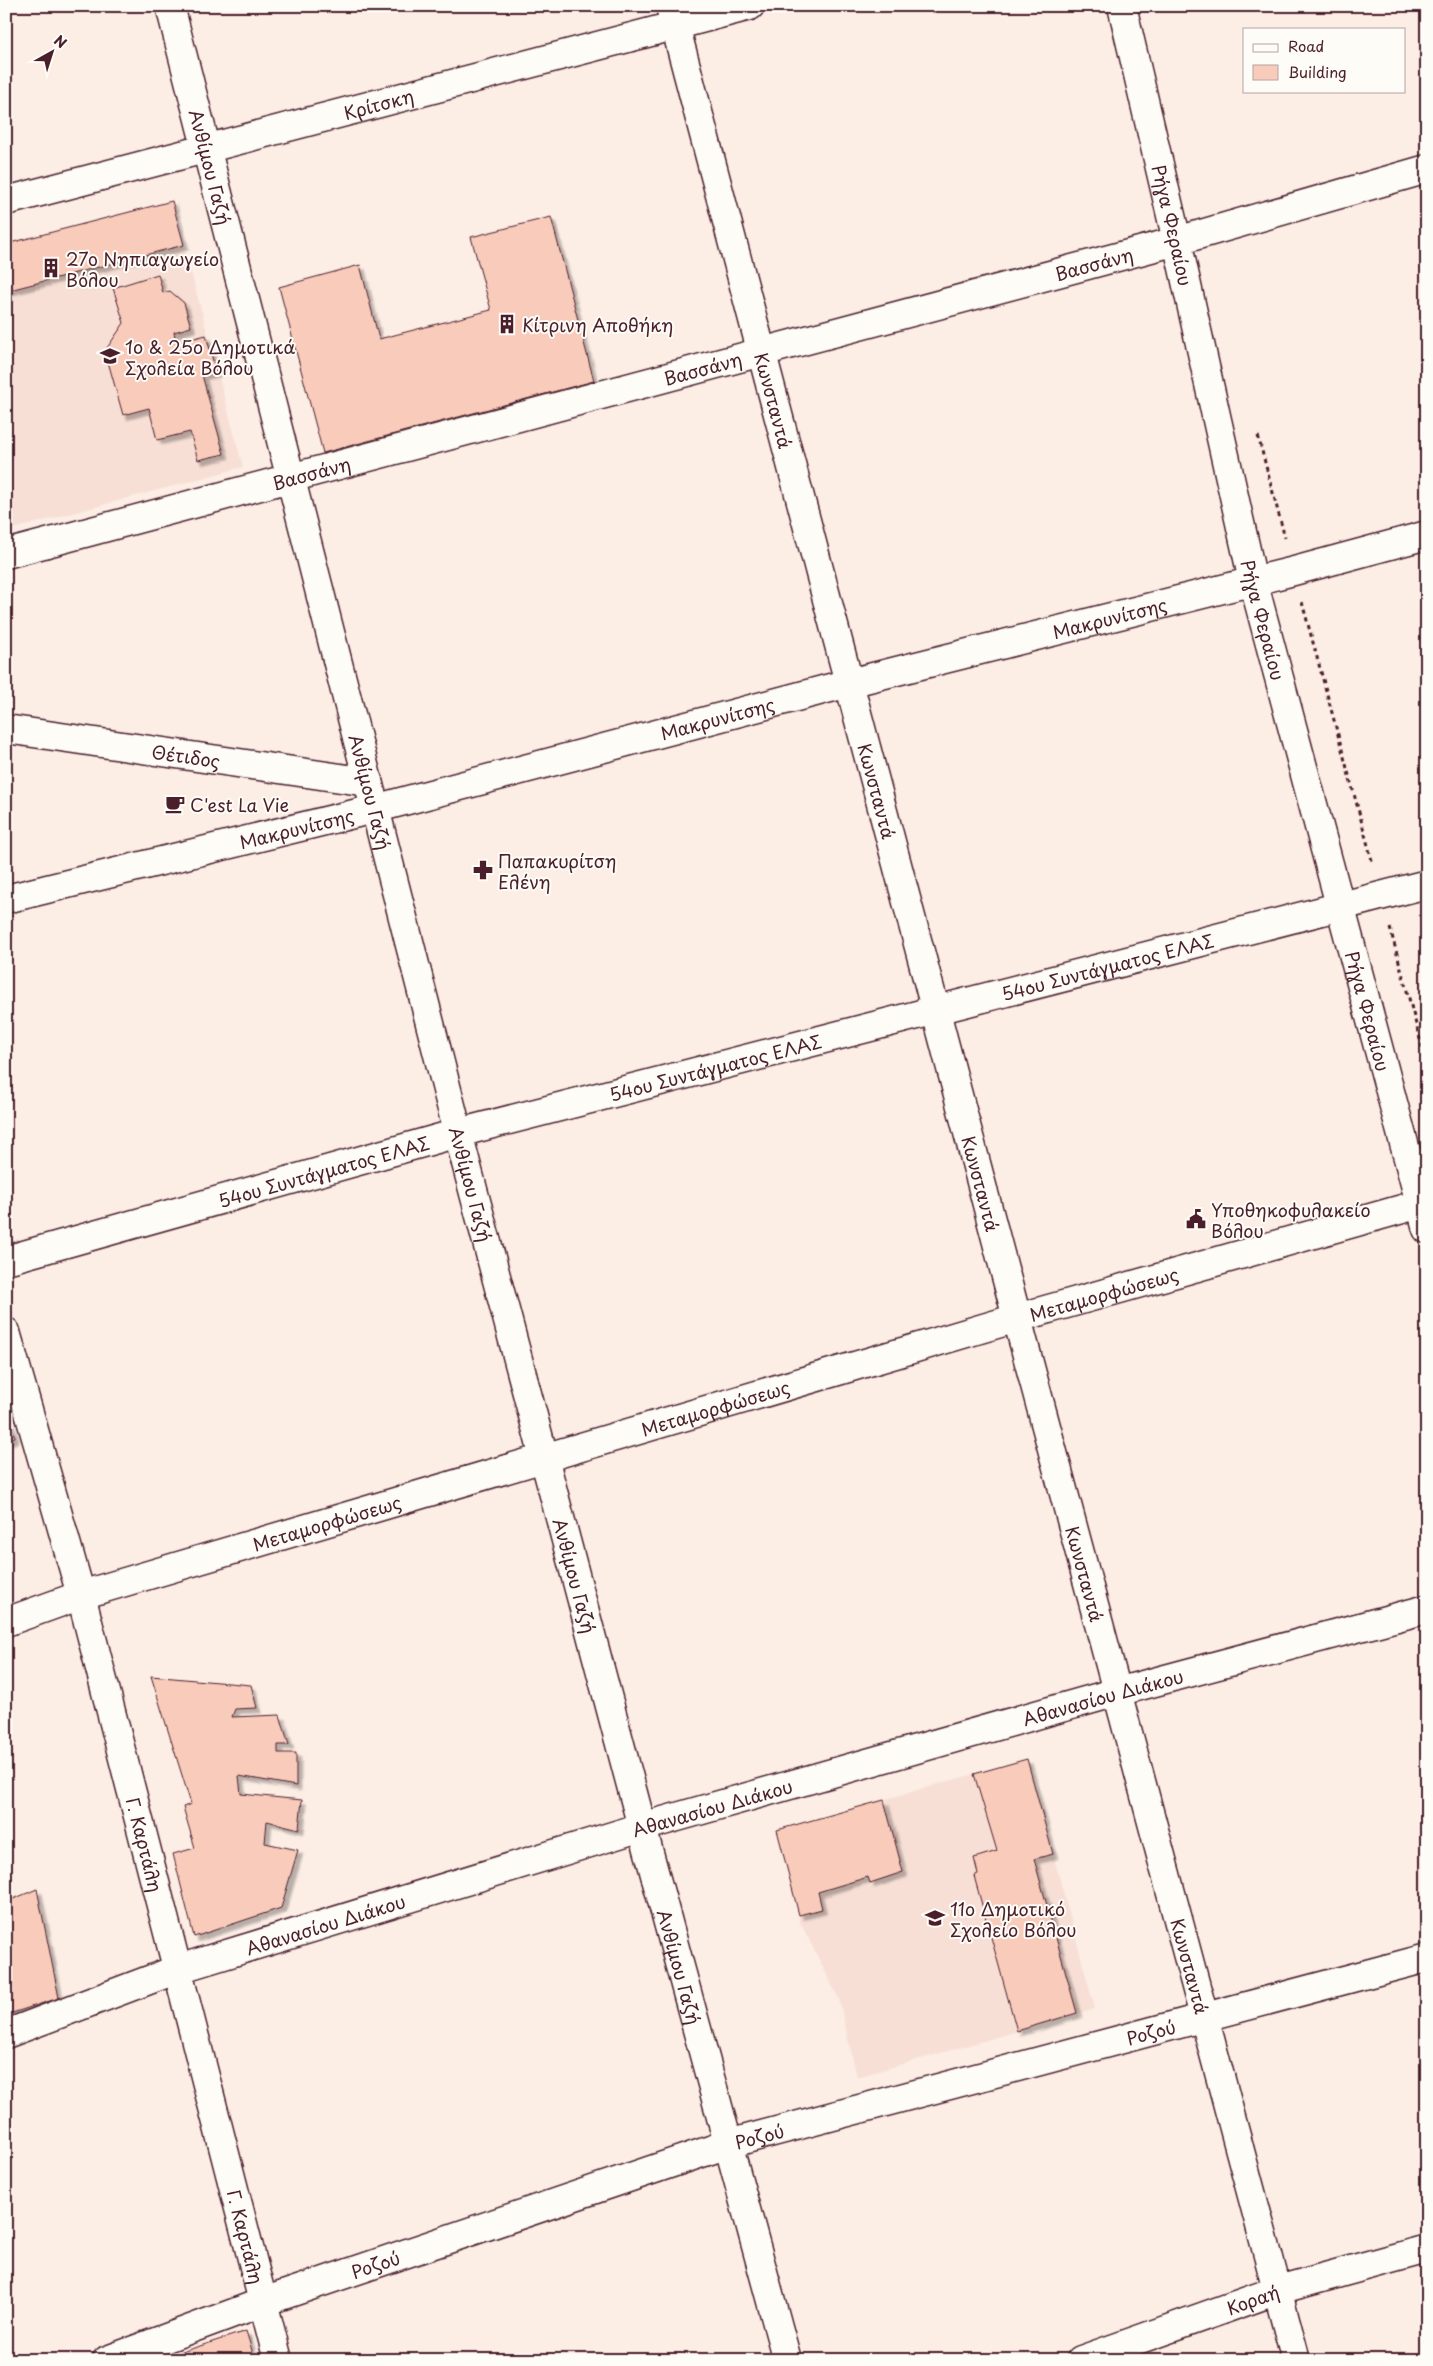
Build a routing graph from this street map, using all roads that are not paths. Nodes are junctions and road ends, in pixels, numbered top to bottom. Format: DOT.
graph roads {
  1 [pos="170,6"];
  2 [pos="750,6"];
  3 [pos="1122,6"];
  4 [pos="672,16"];
  5 [pos="206,147"];
  6 [pos="1427,169"];
  7 [pos="6,201"];
  8 [pos="1178,241"];
  9 [pos="762,353"];
  10 [pos="289,477"];
  11 [pos="1427,535"];
  12 [pos="6,554"];
  13 [pos="1253,581"];
  14 [pos="849,683"];
  15 [pos="6,729"];
  16 [pos="368,782"];
  17 [pos="374,809"];
  18 [pos="1427,884"];
  19 [pos="6,899"];
  20 [pos="1340,908"];
  21 [pos="936,1011"];
  22 [pos="458,1133"];
  23 [pos="1425,1212"];
  24 [pos="6,1260"];
  25 [pos="1016,1318"];
  26 [pos="8,1343"];
  27 [pos="543,1457"];
  28 [pos="81,1595"];
  29 [pos="1427,1609"];
  30 [pos="6,1622"];
  31 [pos="1117,1692"];
  32 [pos="642,1827"];
  33 [pos="1427,1958"];
  34 [pos="178,1969"];
  35 [pos="1205,2017"];
  36 [pos="6,2034"];
  37 [pos="728,2144"];
  38 [pos="1427,2249"];
  39 [pos="1278,2290"];
  40 [pos="263,2302"];
  41 [pos="107,2360"];
  42 [pos="278,2360"];
  43 [pos="787,2360"];
  44 [pos="1082,2360"];
  45 [pos="1296,2360"];
  1 -- 5 [label="street, Ανθίμου Γαζή"];
  2 -- 4 [label="street, Κρίτσκη"];
  3 -- 8 [label="street, Ρήγα Φεραίου"];
  4 -- 5 [label="street, Κρίτσκη"];
  4 -- 9 [label="street, Κωνσταντά"];
  5 -- 7 [label="street, Κρίτσκη"];
  5 -- 10 [label="street, Ανθίμου Γαζή"];
  6 -- 8 [label="street, Βασσάνη"];
  8 -- 9 [label="street, Βασσάνη"];
  8 -- 13 [label="street, Ρήγα Φεραίου"];
  9 -- 10 [label="street, Βασσάνη"];
  9 -- 14 [label="street, Κωνσταντά"];
  10 -- 12 [label="street, Βασσάνη"];
  10 -- 16 [label="street, Ανθίμου Γαζή"];
  11 -- 13 [label="street, Μακρυνίτσης"];
  13 -- 14 [label="street, Μακρυνίτσης"];
  13 -- 20 [label="street, Ρήγα Φεραίου"];
  14 -- 17 [label="street, Μακρυνίτσης"];
  14 -- 21 [label="street, Κωνσταντά"];
  15 -- 16 [label="street, Θέτιδος"];
  16 -- 17 [label="street, Ανθίμου Γαζή"];
  17 -- 19 [label="street, Μακρυνίτσης"];
  17 -- 22 [label="street, Ανθίμου Γαζή"];
  18 -- 20 [label="street, 54ου Συντάγματος ΕΛΑΣ"];
  20 -- 21 [label="street, 54ου Συντάγματος ΕΛΑΣ"];
  20 -- 23 [label="street, Ρήγα Φεραίου"];
  21 -- 22 [label="street, 54ου Συντάγματος ΕΛΑΣ"];
  21 -- 25 [label="street, Κωνσταντά"];
  22 -- 24 [label="street, 54ου Συντάγματος ΕΛΑΣ"];
  22 -- 27 [label="street, Ανθίμου Γαζή"];
  23 -- 25 [label="street, Μεταμορφώσεως"];
  25 -- 27 [label="street, Μεταμορφώσεως"];
  25 -- 31 [label="street, Κωνσταντά"];
  26 -- 28 [label="street, Γ. Καρτάλη"];
  27 -- 28 [label="street, Μεταμορφώσεως"];
  27 -- 32 [label="street, Ανθίμου Γαζή"];
  28 -- 30 [label="street, Μεταμορφώσεως"];
  28 -- 34 [label="street, Γ. Καρτάλη"];
  29 -- 31 [label="street, Αθανασίου Διάκου"];
  31 -- 32 [label="street, Αθανασίου Διάκου"];
  31 -- 35 [label="street, Κωνσταντά"];
  32 -- 34 [label="street, Αθανασίου Διάκου"];
  32 -- 37 [label="street, Ανθίμου Γαζή"];
  33 -- 35 [label="street, Ροζού"];
  34 -- 36 [label="street, Αθανασίου Διάκου"];
  34 -- 40 [label="street, Γ. Καρτάλη"];
  35 -- 37 [label="street, Ροζού"];
  35 -- 39 [label="street, Κωνσταντά"];
  37 -- 40 [label="street, Ροζού"];
  37 -- 43 [label="street, Ανθίμου Γαζή"];
  38 -- 39 [label="street, Κοραή"];
  39 -- 44 [label="street, Κοραή"];
  39 -- 45 [label="street, Κωνσταντά"];
  40 -- 41 [label="street, Ροζού"];
  40 -- 42 [label="street, Γ. Καρτάλη"];
}
